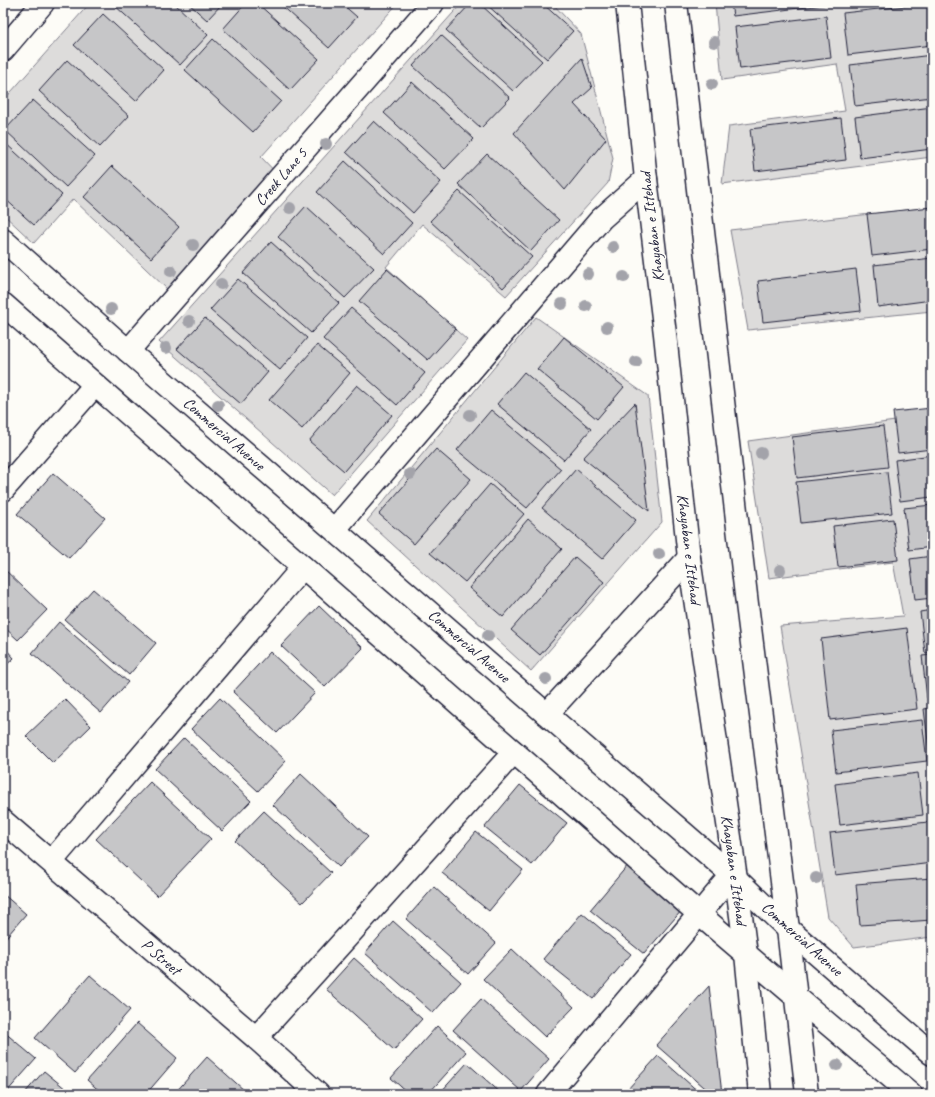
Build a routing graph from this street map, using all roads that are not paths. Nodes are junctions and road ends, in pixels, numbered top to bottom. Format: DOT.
graph roads {
  1 [pos="43,3"];
  2 [pos="433,3"];
  3 [pos="628,3"];
  4 [pos="676,3"];
  5 [pos="3,50"];
  6 [pos="646,179"];
  7 [pos="3,240"];
  8 [pos="3,304"];
  9 [pos="128,351"];
  10 [pos="95,385"];
  11 [pos="3,490"];
  12 [pos="335,529"];
  13 [pos="689,558"];
  14 [pos="303,567"];
  15 [pos="548,714"];
  16 [pos="514,752"];
  17 [pos="3,821"];
  18 [pos="51,862"];
  19 [pos="734,877"];
  20 [pos="699,914"];
  21 [pos="788,929"];
  22 [pos="746,954"];
  23 [pos="795,996"];
  24 [pos="256,1038"];
  25 [pos="932,1054"];
  26 [pos="318,1094"];
  27 [pos="548,1094"];
  28 [pos="760,1094"];
  29 [pos="807,1094"];
  30 [pos="911,1094"];
  1 -- 5 [label="main road"];
  2 -- 9 [label="main road, Creek Lane 5"];
  3 -- 6 [label="main road, Khayaban e Ittehad"];
  4 -- 21 [label="main road"];
  6 -- 12 [label="main road"];
  6 -- 13 [label="main road, Khayaban e Ittehad"];
  7 -- 9 [label="main road, Commercial Avenue"];
  8 -- 10 [label="main road"];
  9 -- 12 [label="main road, Commercial Avenue"];
  10 -- 11 [label="main road"];
  10 -- 14 [label="main road"];
  12 -- 15 [label="main road, Commercial Avenue"];
  13 -- 15 [label="main road"];
  13 -- 19 [label="main road, Khayaban e Ittehad"];
  14 -- 16 [label="main road"];
  14 -- 18 [label="main road"];
  15 -- 19 [label="main road, Commercial Avenue"];
  16 -- 20 [label="main road"];
  16 -- 24 [label="main road"];
  17 -- 18 [label="main road, P Street"];
  18 -- 24 [label="main road, P Street"];
  19 -- 20 [label="main road"];
  19 -- 21 [label="main road, Commercial Avenue"];
  19 -- 22 [label="main road, Khayaban e Ittehad"];
  20 -- 22 [label="main road"];
  20 -- 27 [label="main road"];
  21 -- 23 [label="main road"];
  21 -- 25 [label="main road, Commercial Avenue"];
  22 -- 23 [label="main road"];
  22 -- 28 [label="main road, Khayaban e Ittehad"];
  23 -- 29 [label="main road"];
  23 -- 30 [label="main road"];
  24 -- 26 [label="main road, P Street"];
}
